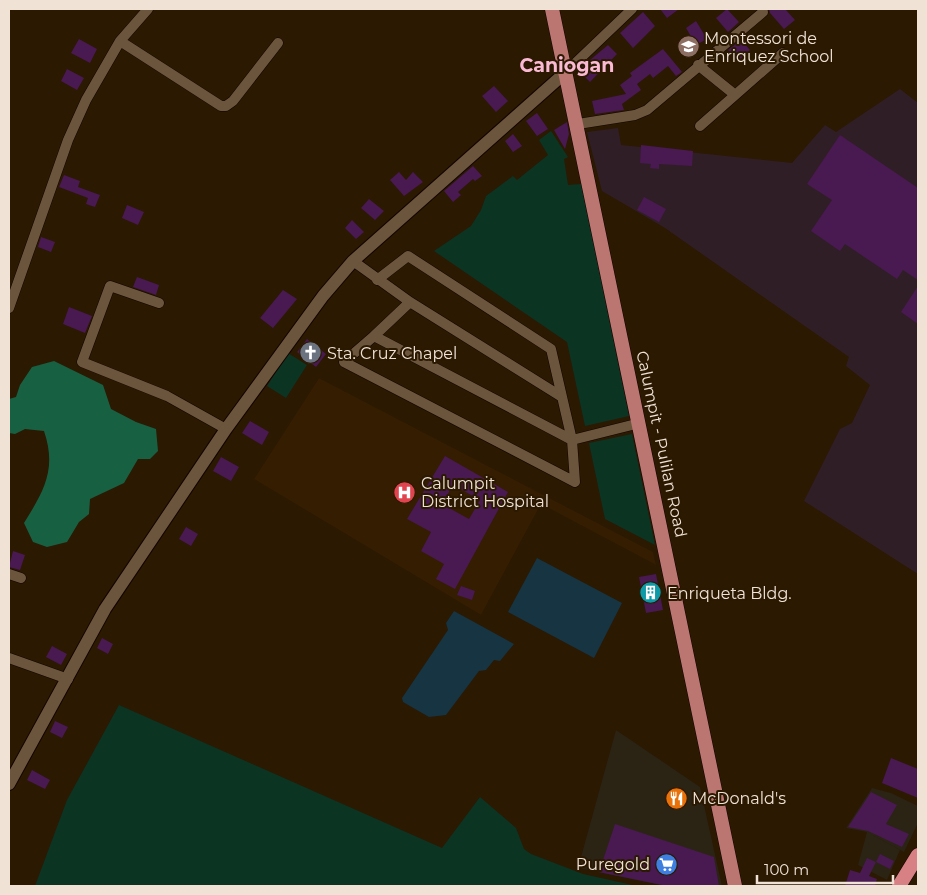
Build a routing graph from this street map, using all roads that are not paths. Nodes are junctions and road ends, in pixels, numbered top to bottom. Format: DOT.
graph roads {
  1 [pos="148,9"];
  2 [pos="552,9"];
  3 [pos="632,9"];
  4 [pos="763,12"];
  5 [pos="120,41"];
  6 [pos="278,43"];
  7 [pos="782,53"];
  8 [pos="698,65"];
  9 [pos="566,72"];
  10 [pos="734,94"];
  11 [pos="578,124"];
  12 [pos="700,126"];
  13 [pos="352,261"];
  14 [pos="377,280"];
  15 [pos="410,302"];
  16 [pos="159,303"];
  17 [pos="9,308"];
  18 [pos="374,336"];
  19 [pos="562,397"];
  20 [pos="640,423"];
  21 [pos="226,430"];
  22 [pos="572,440"];
  23 [pos="9,574"];
  24 [pos="21,578"];
  25 [pos="9,658"];
  26 [pos="68,679"];
  27 [pos="9,784"];
  28 [pos="917,857"];
  29 [pos="735,886"];
  30 [pos="899,886"];
  1 -- 5 [label="street"];
  2 -- 9 [label="main road, Calumpit - Pulilan Road"];
  3 -- 9 [label="street"];
  4 -- 8 [label="street"];
  5 -- 6 [label="street"];
  5 -- 17 [label="street"];
  7 -- 10 [label="street"];
  8 -- 10 [label="street"];
  8 -- 11 [label="street"];
  9 -- 11 [label="main road, Calumpit - Pulilan Road"];
  9 -- 13 [label="street"];
  10 -- 12 [label="street"];
  11 -- 20 [label="main road, Calumpit - Pulilan Road"];
  13 -- 14 [label="street"];
  13 -- 21 [label="street"];
  14 -- 15 [label="street"];
  14 -- 19 [label="street"];
  15 -- 18 [label="street"];
  15 -- 19 [label="street"];
  16 -- 21 [label="street"];
  18 -- 22 [label="street"];
  18 -- 22 [label="street"];
  19 -- 22 [label="street"];
  20 -- 22 [label="street"];
  20 -- 29 [label="main road, Calumpit - Pulilan Road"];
  21 -- 26 [label="street"];
  23 -- 24 [label="street"];
  25 -- 26 [label="street"];
  26 -- 27 [label="street"];
  28 -- 30 [label="highway"];
}
